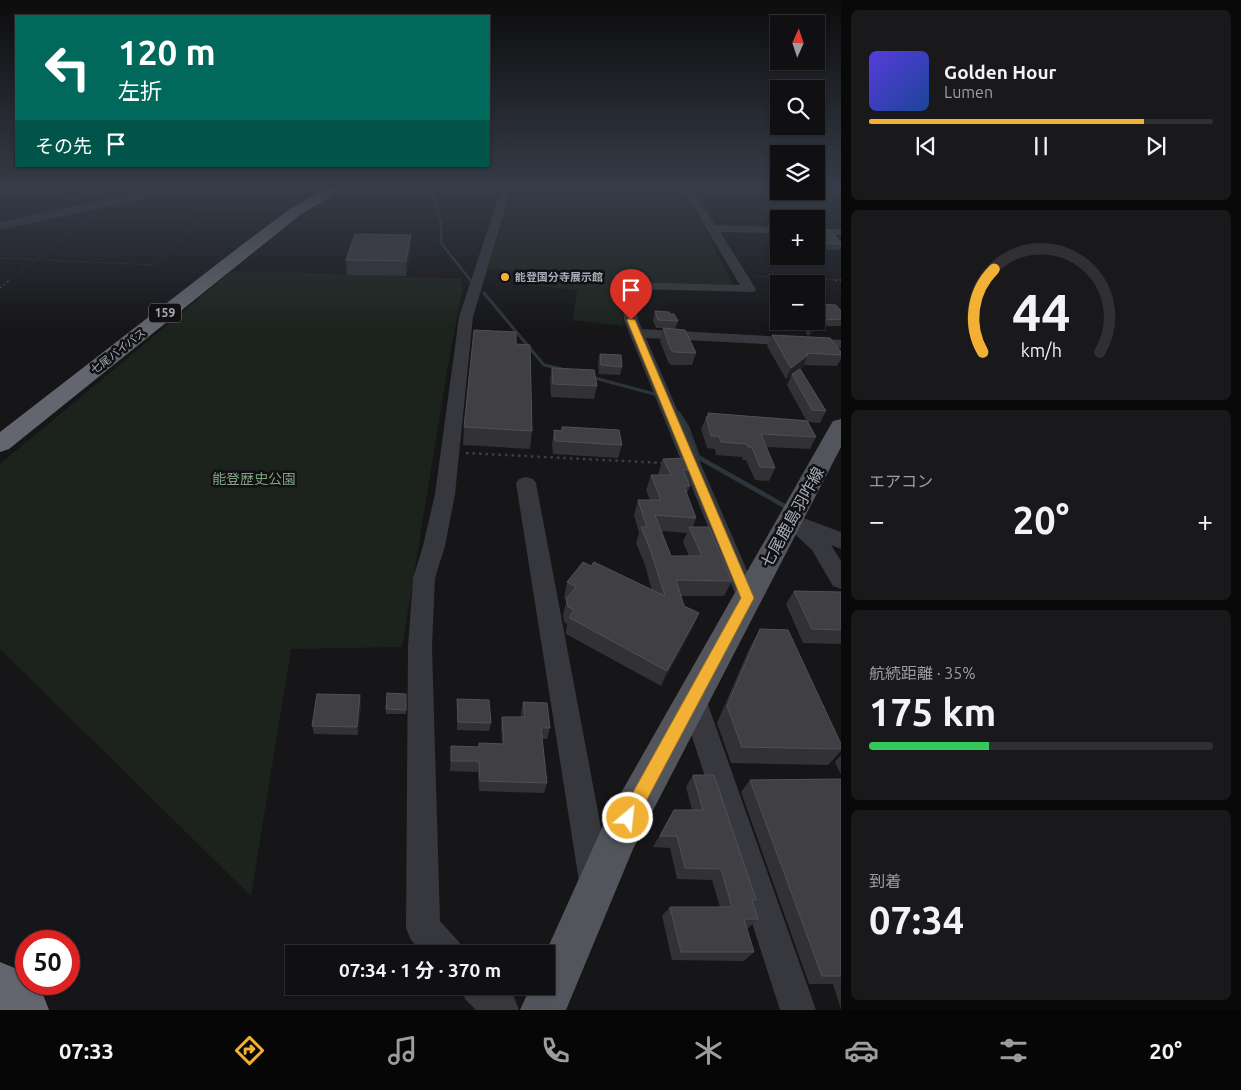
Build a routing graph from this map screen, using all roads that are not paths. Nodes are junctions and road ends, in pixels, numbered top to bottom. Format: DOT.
graph roads {
  1 [pos="265,236"];
  2 [pos="490,236"];
  3 [pos="716,236"];
  4 [pos="638,333"];
  5 [pos="841,344"];
  6 [pos="841,426"];
  7 [pos="0,444"];
  8 [pos="836,448"];
  9 [pos="526,484"];
  10 [pos="793,514"];
  11 [pos="841,541"];
  12 [pos="841,580"];
  13 [pos="748,598"];
  14 [pos="693,699"];
  15 [pos="596,889"];
  16 [pos="439,945"];
  17 [pos="0,986"];
  18 [pos="487,995"];
  19 [pos="24,1010"];
  20 [pos="501,1010"];
  21 [pos="544,1010"];
  22 [pos="798,1010"];
  1 -- 7 [label="highway, 七尾バイパス / 159"];
  2 -- 16 [label="street"];
  3 -- 4 [label="street"];
  4 -- 5 [label="street"];
  4 -- 13 [label="street"];
  6 -- 8 [label="main road, 七尾鹿島羽咋線"];
  8 -- 10 [label="main road, 七尾鹿島羽咋線"];
  9 -- 15 [label="street"];
  10 -- 11 [label="street"];
  10 -- 12 [label="street"];
  10 -- 13 [label="main road, 七尾鹿島羽咋線"];
  13 -- 14 [label="main road, 七尾鹿島羽咋線"];
  14 -- 15 [label="main road, 七尾鹿島羽咋線"];
  14 -- 22 [label="street"];
  15 -- 21 [label="main road, 七尾鹿島羽咋線"];
  17 -- 19 [label="highway"];
  18 -- 20 [label="street"];
}
